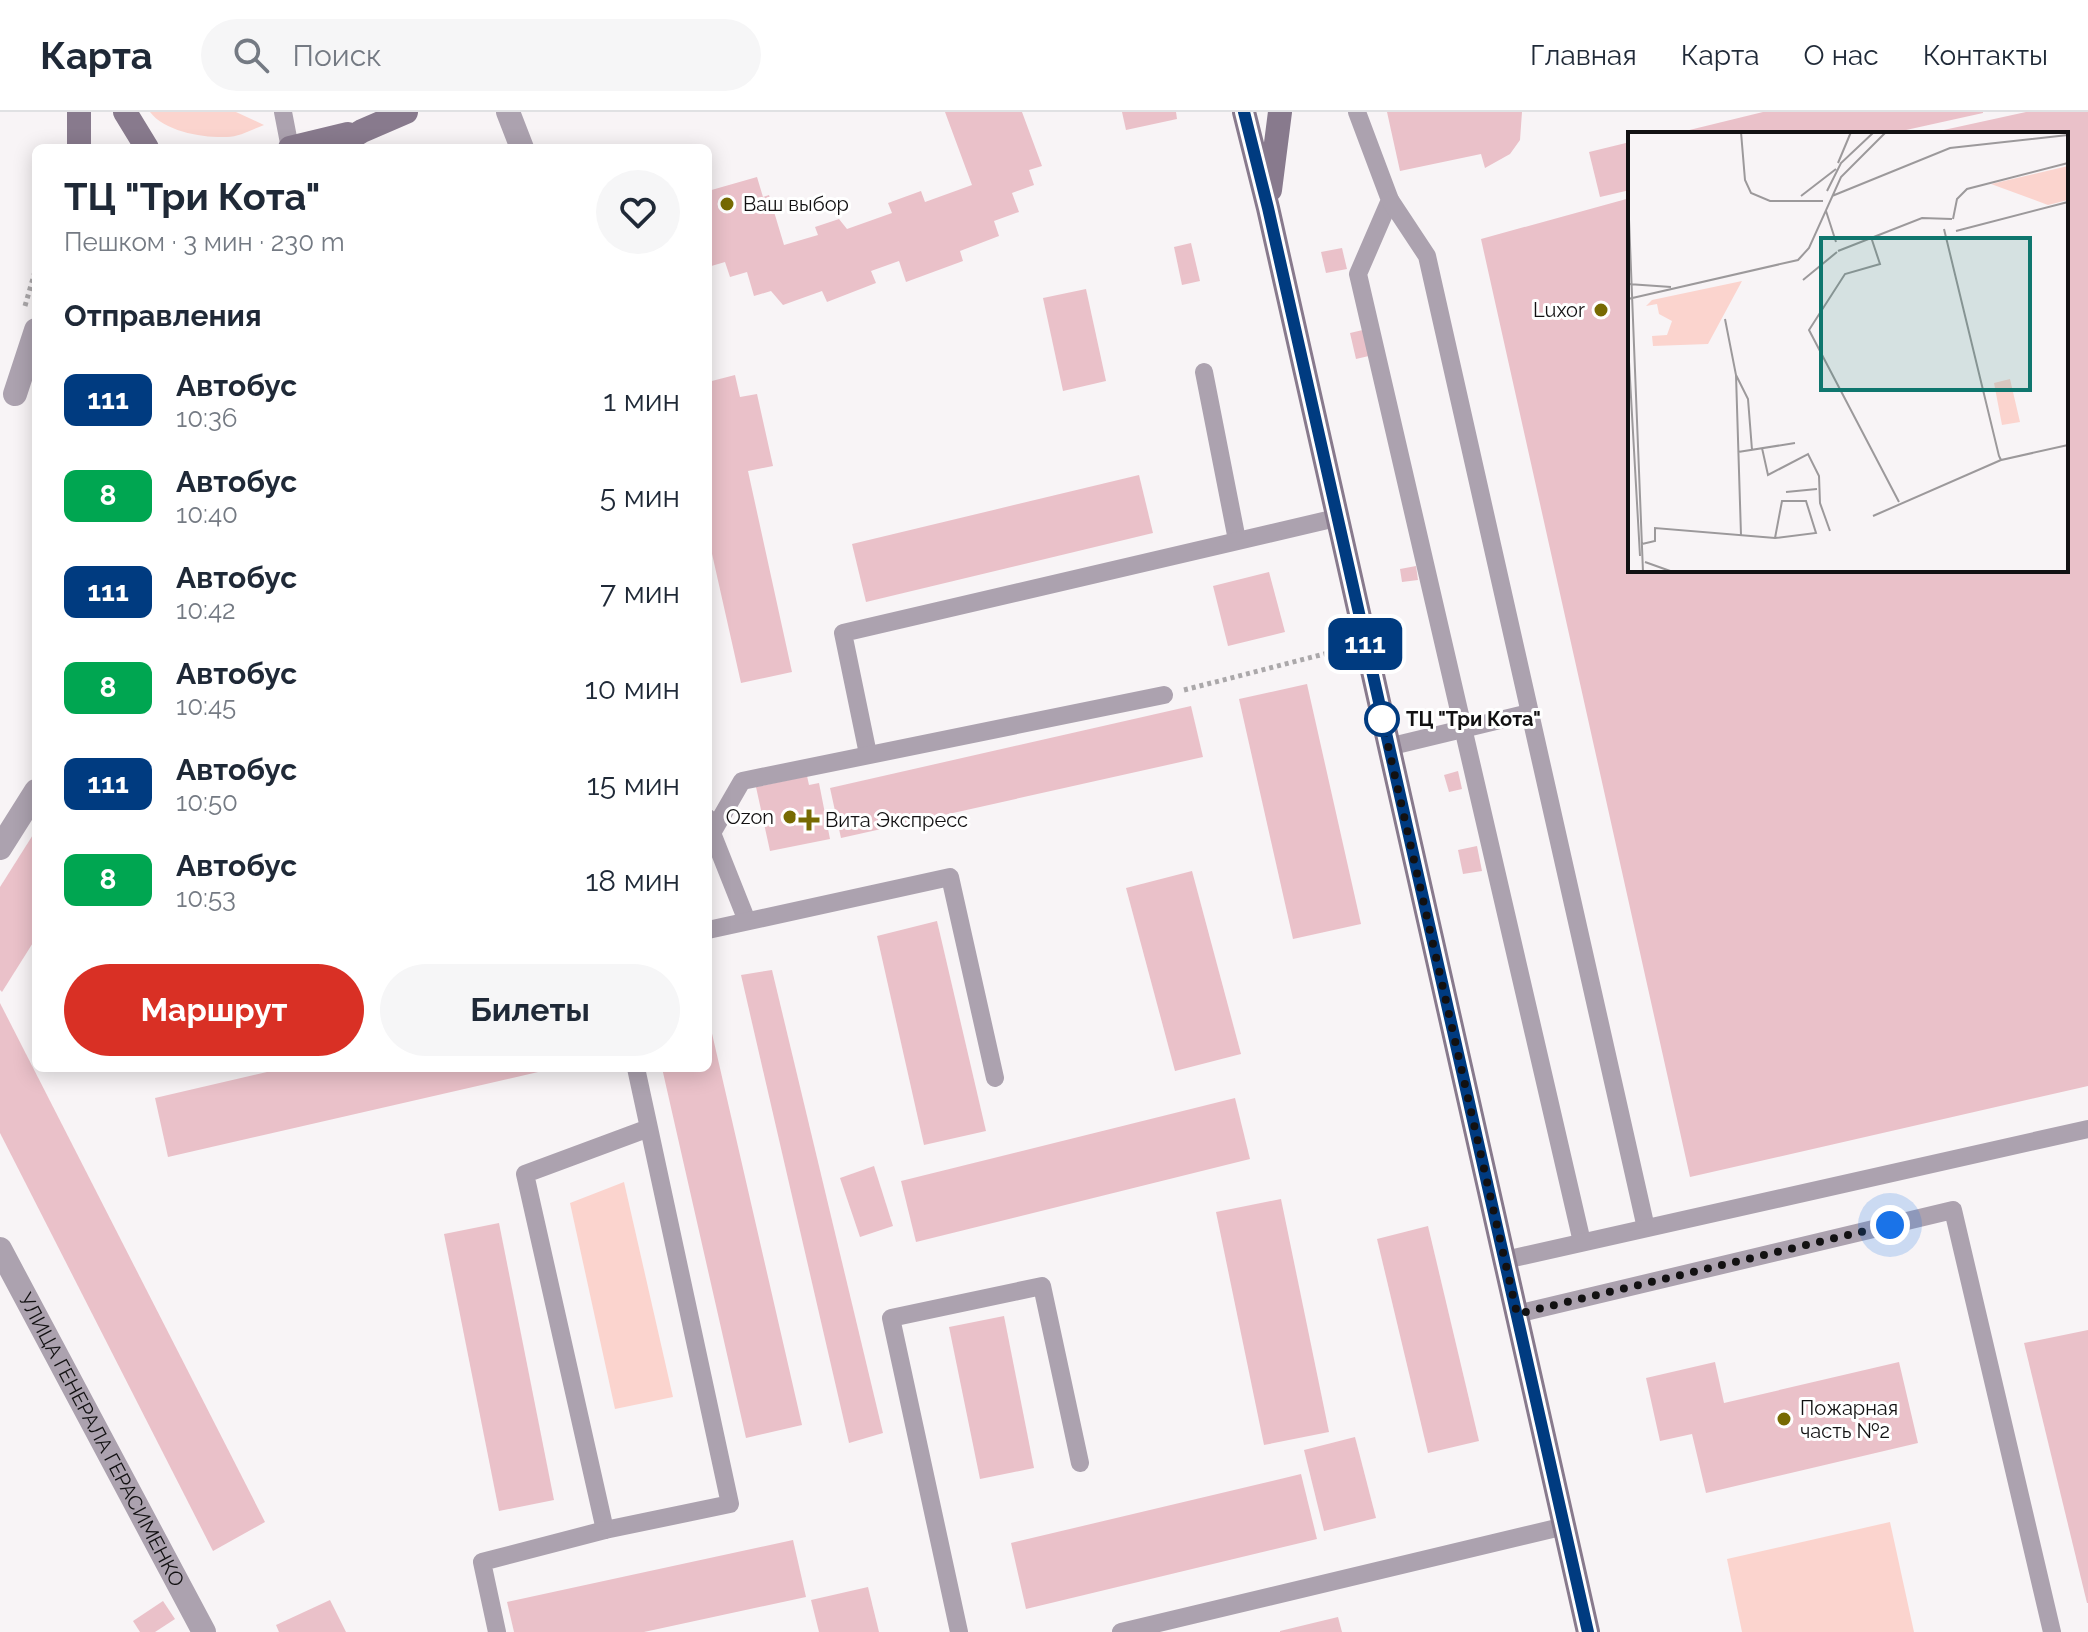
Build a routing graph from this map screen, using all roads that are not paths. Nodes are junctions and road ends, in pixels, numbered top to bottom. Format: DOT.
graph roads {
  1 [pos="79,112"];
  2 [pos="125,112"];
  3 [pos="283,112"];
  4 [pos="406,112"];
  5 [pos="508,112"];
  6 [pos="1244,112"];
  7 [pos="1280,112"];
  8 [pos="1357,112"];
  9 [pos="362,131"];
  10 [pos="79,144"];
  11 [pos="145,144"];
  12 [pos="289,144"];
  13 [pos="307,144"];
  14 [pos="341,144"];
  15 [pos="520,144"];
  16 [pos="1390,200"];
  17 [pos="1268,208"];
  18 [pos="32,340"];
  19 [pos="1204,372"];
  20 [pos="32,378"];
  21 [pos="8,402"];
  22 [pos="1336,518"];
  23 [pos="1237,540"];
  24 [pos="1164,695"];
  25 [pos="1529,713"];
  26 [pos="1463,730"];
  27 [pos="1388,747"];
  28 [pos="868,754"];
  29 [pos="32,797"];
  30 [pos="712,824"];
  31 [pos="712,835"];
  32 [pos="0,848"];
  33 [pos="747,921"];
  34 [pos="712,929"];
  35 [pos="637,1072"];
  36 [pos="995,1078"];
  37 [pos="649,1128"];
  38 [pos="2088,1129"];
  39 [pos="1646,1228"];
  40 [pos="1582,1242"];
  41 [pos="0,1249"];
  42 [pos="1505,1260"];
  43 [pos="1517,1314"];
  44 [pos="1080,1463"];
  45 [pos="1565,1526"];
  46 [pos="605,1530"];
  47 [pos="204,1632"];
  48 [pos="497,1632"];
  49 [pos="959,1632"];
  50 [pos="1121,1632"];
  51 [pos="1588,1632"];
  52 [pos="2052,1632"];
  1 -- 10 [label="main road"];
  2 -- 11 [label="main road"];
  3 -- 12 [label="lane"];
  4 -- 9 [label="main road"];
  5 -- 15 [label="street"];
  6 -- 17 [label="main road"];
  7 -- 17 [label="main road"];
  8 -- 16 [label="lane"];
  9 -- 13 [label="main road"];
  9 -- 14 [label="main road"];
  16 -- 25 [label="lane"];
  16 -- 26 [label="lane"];
  17 -- 22 [label="main road"];
  18 -- 21 [label="street"];
  19 -- 23 [label="lane"];
  20 -- 21 [label="street"];
  22 -- 23 [label="lane"];
  22 -- 27 [label="main road"];
  23 -- 28 [label="lane"];
  24 -- 28 [label="lane"];
  25 -- 26 [label="lane"];
  25 -- 39 [label="lane"];
  26 -- 27 [label="lane"];
  26 -- 40 [label="lane"];
  27 -- 42 [label="main road"];
  28 -- 30 [label="lane"];
  29 -- 32 [label="street"];
  31 -- 33 [label="lane"];
  33 -- 34 [label="lane"];
  33 -- 36 [label="lane"];
  35 -- 37 [label="lane"];
  37 -- 46 [label="lane"];
  37 -- 46 [label="lane"];
  38 -- 39 [label="lane"];
  39 -- 40 [label="lane"];
  40 -- 42 [label="lane"];
  41 -- 47 [label="street, УЛИЦА ГЕНЕРАЛА ГЕРАСИМЕНКО"];
  42 -- 43 [label="main road"];
  43 -- 45 [label="main road"];
  43 -- 52 [label="lane"];
  44 -- 49 [label="lane"];
  45 -- 50 [label="lane"];
  45 -- 51 [label="main road"];
  46 -- 48 [label="lane"];
}
